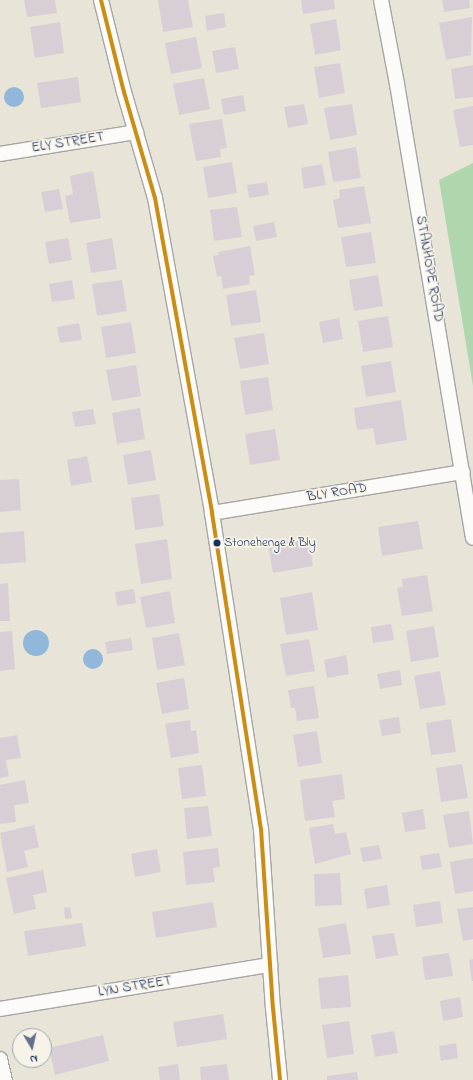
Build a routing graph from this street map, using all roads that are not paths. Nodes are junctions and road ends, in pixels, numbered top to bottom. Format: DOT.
graph roads {
  1 [pos="102,0"];
  2 [pos="381,0"];
  3 [pos="136,132"];
  4 [pos="0,154"];
  5 [pos="463,472"];
  6 [pos="212,513"];
  7 [pos="473,538"];
  8 [pos="270,964"];
  9 [pos="0,1009"];
  10 [pos="0,1059"];
  11 [pos="5,1080"];
  12 [pos="280,1080"];
  1 -- 3 [label="street"];
  2 -- 5 [label="street, STANHOPE ROAD"];
  3 -- 4 [label="street, ELY STREET"];
  3 -- 6 [label="street"];
  5 -- 6 [label="street, BLY ROAD"];
  5 -- 7 [label="street, STANHOPE ROAD"];
  6 -- 8 [label="street"];
  8 -- 9 [label="street, LYN STREET"];
  8 -- 12 [label="street"];
  10 -- 11 [label="street"];
}
